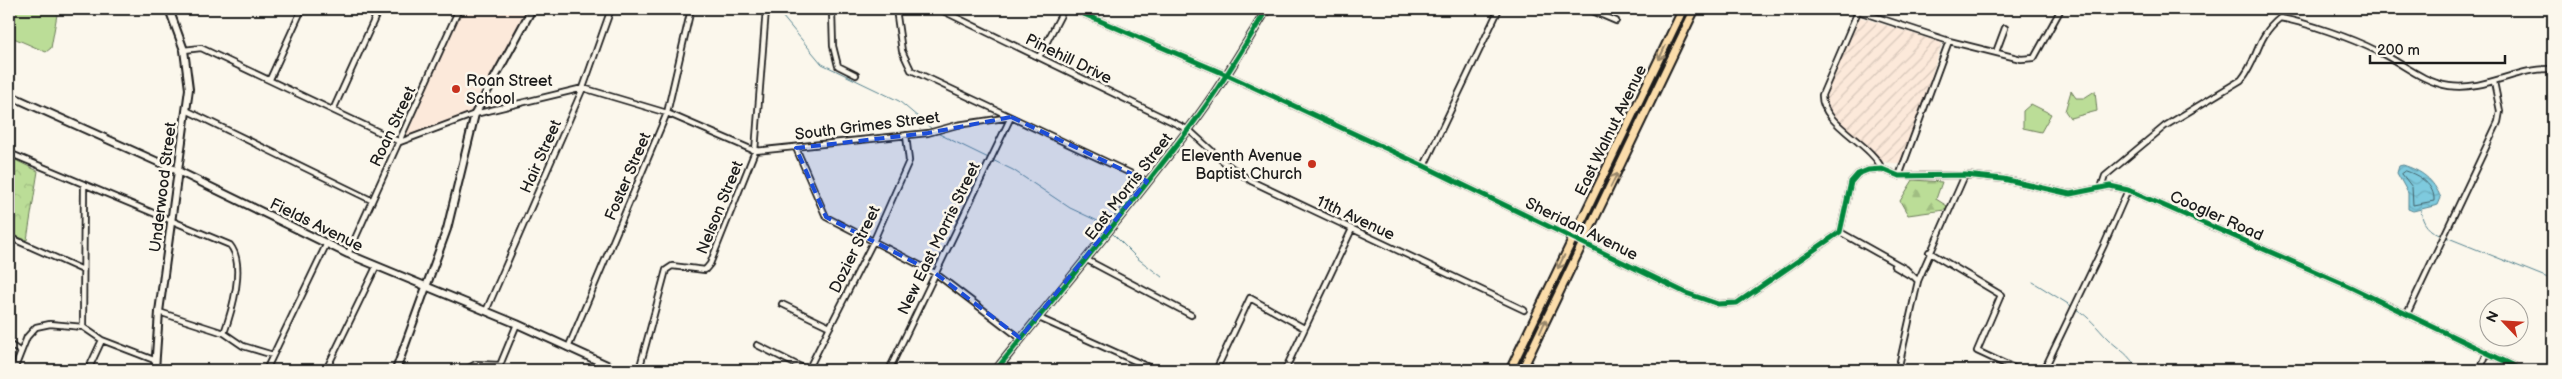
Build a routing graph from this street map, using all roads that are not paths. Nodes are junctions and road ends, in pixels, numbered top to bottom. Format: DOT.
graph roads {
  1 [pos="169,9"];
  2 [pos="302,9"];
  3 [pos="379,9"];
  4 [pos="459,9"];
  5 [pos="532,9"];
  6 [pos="611,9"];
  7 [pos="692,9"];
  8 [pos="766,9"];
  9 [pos="839,9"];
  10 [pos="896,9"];
  11 [pos="939,9"];
  12 [pos="1064,9"];
  13 [pos="1072,9"];
  14 [pos="1267,9"];
  15 [pos="1499,9"];
  16 [pos="1588,9"];
  17 [pos="1683,9"];
  18 [pos="1695,9"];
  19 [pos="2061,9"];
  20 [pos="1859,10"];
  21 [pos="1616,21"];
  22 [pos="2005,28"];
  23 [pos="1949,41"];
  24 [pos="184,50"];
  25 [pos="1996,52"];
  26 [pos="1040,57"];
  27 [pos="2553,69"];
  28 [pos="856,75"];
  29 [pos="1227,75"];
  30 [pos="270,79"];
  31 [pos="2494,82"];
  32 [pos="583,88"];
  33 [pos="9,95"];
  34 [pos="186,110"];
  35 [pos="332,110"];
  36 [pos="667,113"];
  37 [pos="475,114"];
  38 [pos="1011,117"];
  39 [pos="1188,130"];
  40 [pos="906,135"];
  41 [pos="400,142"];
  42 [pos="796,148"];
  43 [pos="755,151"];
  44 [pos="9,153"];
  45 [pos="1424,166"];
  46 [pos="1882,169"];
  47 [pos="178,171"];
  48 [pos="1965,175"];
  49 [pos="1900,176"];
  50 [pos="1147,181"];
  51 [pos="84,186"];
  52 [pos="2101,188"];
  53 [pos="2128,190"];
  54 [pos="371,200"];
  55 [pos="172,220"];
  56 [pos="1352,229"];
  57 [pos="1840,232"];
  58 [pos="9,237"];
  59 [pos="1574,238"];
  60 [pos="874,240"];
  61 [pos="1583,242"];
  62 [pos="326,245"];
  63 [pos="1929,252"];
  64 [pos="348,254"];
  65 [pos="1087,260"];
  66 [pos="376,267"];
  67 [pos="83,270"];
  68 [pos="935,273"];
  69 [pos="1918,281"];
  70 [pos="424,287"];
  71 [pos="782,304"];
  72 [pos="1524,310"];
  73 [pos="486,311"];
  74 [pos="159,312"];
  75 [pos="2407,314"];
  76 [pos="1191,316"];
  77 [pos="1039,318"];
  78 [pos="517,324"];
  79 [pos="83,327"];
  80 [pos="830,327"];
  81 [pos="1304,328"];
  82 [pos="224,333"];
  83 [pos="1020,338"];
  84 [pos="102,340"];
  85 [pos="9,344"];
  86 [pos="757,345"];
  87 [pos="568,348"];
  88 [pos="21,352"];
  89 [pos="2487,353"];
  90 [pos="273,355"];
  91 [pos="154,360"];
  92 [pos="500,368"];
  93 [pos="14,370"];
  94 [pos="88,370"];
  95 [pos="155,370"];
  96 [pos="266,370"];
  97 [pos="328,370"];
  98 [pos="396,370"];
  99 [pos="465,370"];
  100 [pos="618,370"];
  101 [pos="639,370"];
  102 [pos="808,370"];
  103 [pos="889,370"];
  104 [pos="997,370"];
  105 [pos="1156,370"];
  106 [pos="1216,370"];
  107 [pos="1285,370"];
  108 [pos="1510,370"];
  109 [pos="1522,370"];
  110 [pos="1898,370"];
  111 [pos="2018,370"];
  112 [pos="2044,370"];
  113 [pos="2480,370"];
  114 [pos="2523,370"];
  1 -- 24 [label="street, Underwood Street"];
  2 -- 30 [label="street"];
  3 -- 35 [label="street"];
  4 -- 41 [label="street, Roan Street"];
  5 -- 37 [label="street"];
  6 -- 32 [label="street, Hair Street"];
  7 -- 36 [label="street, Foster Street"];
  8 -- 43 [label="street, Nelson Street"];
  9 -- 28 [label="street"];
  10 -- 38 [label="street"];
  11 -- 26 [label="street, Pinehill Drive"];
  12 -- 26 [label="street"];
  13 -- 29 [label="street, Sheridan Avenue"];
  14 -- 29 [label="street, East Morris Street"];
  15 -- 45 [label="street"];
  16 -- 21 [label="street"];
  17 -- 59 [label="main road, East Walnut Avenue, one-way"];
  61 -- 18 [label="main road, East Walnut Avenue, one-way"];
  19 -- 25 [label="street"];
  20 -- 23 [label="street"];
  20 -- 46 [label="street"];
  22 -- 25 [label="street"];
  23 -- 25 [label="street"];
  23 -- 49 [label="street"];
  24 -- 30 [label="street"];
  24 -- 34 [label="street, Underwood Street"];
  26 -- 39 [label="street, Pinehill Drive"];
  27 -- 31 [label="street"];
  29 -- 39 [label="street, East Morris Street"];
  29 -- 45 [label="street, Sheridan Avenue"];
  30 -- 35 [label="street"];
  31 -- 52 [label="street"];
  31 -- 75 [label="street"];
  32 -- 36 [label="street"];
  32 -- 37 [label="street"];
  32 -- 73 [label="street, Hair Street"];
  33 -- 47 [label="street, Fields Avenue"];
  34 -- 47 [label="street, Underwood Street"];
  34 -- 54 [label="street"];
  35 -- 41 [label="street"];
  36 -- 43 [label="street"];
  36 -- 87 [label="street, Foster Street"];
  37 -- 41 [label="street"];
  37 -- 70 [label="street"];
  38 -- 40 [label="street, South Grimes Street"];
  38 -- 50 [label="street"];
  38 -- 68 [label="street, New East Morris Street"];
  39 -- 50 [label="street, East Morris Street"];
  39 -- 56 [label="street, 11th Avenue"];
  40 -- 42 [label="street, South Grimes Street"];
  40 -- 60 [label="street, Dozier Street"];
  41 -- 54 [label="street, Roan Street"];
  42 -- 43 [label="street, South Grimes Street"];
  42 -- 60 [label="street"];
  43 -- 101 [label="street, Nelson Street"];
  44 -- 51 [label="street"];
  45 -- 59 [label="street, Sheridan Avenue"];
  46 -- 49 [label="street, Coogler Road"];
  46 -- 57 [label="street"];
  47 -- 55 [label="street, Underwood Street"];
  47 -- 62 [label="street, Fields Avenue"];
  48 -- 49 [label="street, Coogler Road"];
  48 -- 52 [label="street, Coogler Road"];
  48 -- 63 [label="street"];
  50 -- 65 [label="street, East Morris Street"];
  51 -- 55 [label="street"];
  51 -- 67 [label="street"];
  52 -- 53 [label="street, Coogler Road"];
  53 -- 75 [label="street, Coogler Road"];
  53 -- 112 [label="street"];
  54 -- 64 [label="street, Roan Street"];
  55 -- 74 [label="street, Underwood Street"];
  55 -- 82 [label="street"];
  56 -- 72 [label="street, 11th Avenue"];
  56 -- 81 [label="street"];
  57 -- 61 [label="street, Sheridan Avenue"];
  57 -- 69 [label="street"];
  58 -- 67 [label="street"];
  59 -- 61 [label="street, Sheridan Avenue"];
  59 -- 108 [label="main road, East Walnut Avenue, one-way"];
  60 -- 68 [label="street"];
  60 -- 80 [label="street, Dozier Street"];
  109 -- 61 [label="main road, East Walnut Avenue, one-way"];
  62 -- 64 [label="street, Fields Avenue"];
  62 -- 90 [label="street"];
  63 -- 69 [label="street"];
  63 -- 111 [label="street"];
  64 -- 66 [label="street, Fields Avenue"];
  65 -- 76 [label="street"];
  65 -- 77 [label="street, East Morris Street"];
  66 -- 70 [label="street, Fields Avenue"];
  66 -- 97 [label="street"];
  67 -- 79 [label="street"];
  68 -- 83 [label="street"];
  68 -- 103 [label="street, New East Morris Street"];
  69 -- 110 [label="street"];
  70 -- 73 [label="street, Fields Avenue"];
  70 -- 98 [label="street"];
  71 -- 80 [label="street"];
  73 -- 78 [label="street, Fields Avenue"];
  74 -- 82 [label="street"];
  74 -- 91 [label="street, Underwood Street"];
  75 -- 89 [label="street, Coogler Road"];
  77 -- 83 [label="street, East Morris Street"];
  77 -- 105 [label="street"];
  78 -- 87 [label="street, Fields Avenue"];
  78 -- 92 [label="street"];
  79 -- 84 [label="street"];
  79 -- 88 [label="street"];
  80 -- 102 [label="street, Dozier Street"];
  81 -- 106 [label="street"];
  81 -- 107 [label="street"];
  82 -- 90 [label="street"];
  83 -- 104 [label="street, East Morris Street"];
  84 -- 91 [label="street"];
  84 -- 94 [label="street"];
  85 -- 88 [label="street"];
  86 -- 102 [label="street"];
  87 -- 100 [label="street, Fields Avenue"];
  88 -- 93 [label="street"];
  89 -- 113 [label="street"];
  89 -- 114 [label="street, Coogler Road"];
  90 -- 96 [label="street"];
  91 -- 95 [label="street, Underwood Street"];
  92 -- 99 [label="street"];
}
